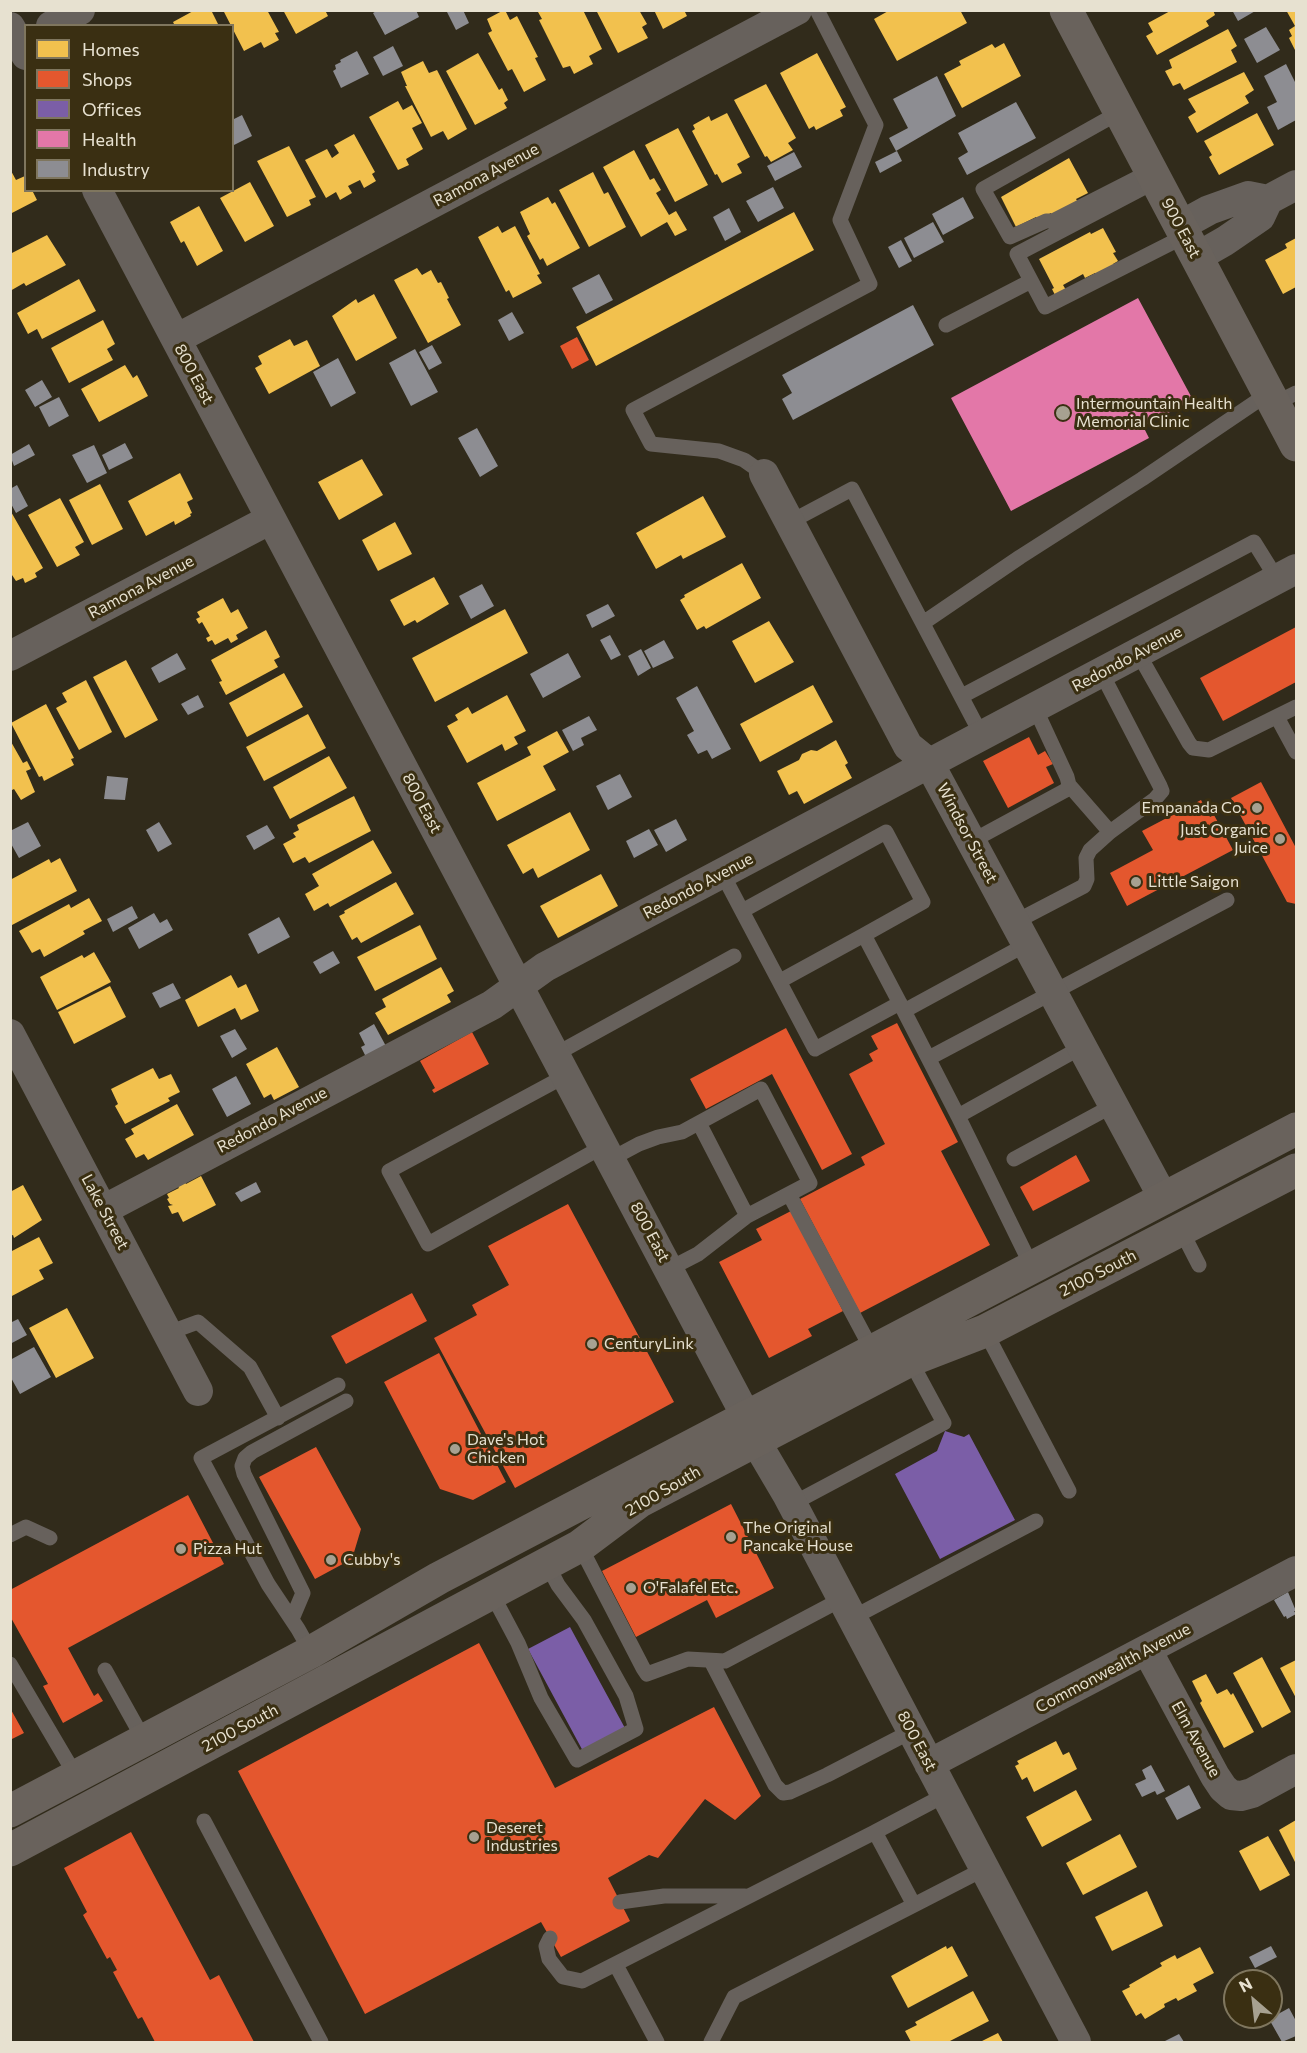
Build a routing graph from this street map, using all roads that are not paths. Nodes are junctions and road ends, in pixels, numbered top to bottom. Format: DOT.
graph roads {
  1 [pos="80,10"];
  2 [pos="797,10"];
  3 [pos="817,10"];
  4 [pos="1066,10"];
  5 [pos="55,24"];
  6 [pos="1120,112"];
  7 [pos="1154,176"];
  8 [pos="1296,185"];
  9 [pos="98,192"];
  10 [pos="1187,240"];
  11 [pos="1031,281"];
  12 [pos="946,325"];
  13 [pos="176,339"];
  14 [pos="1280,396"];
  15 [pos="1296,445"];
  16 [pos="764,474"];
  17 [pos="271,519"];
  18 [pos="790,522"];
  19 [pos="1287,574"];
  20 [pos="923,623"];
  21 [pos="1138,652"];
  22 [pos="10,656"];
  23 [pos="1101,672"];
  24 [pos="962,696"];
  25 [pos="1296,707"];
  26 [pos="1035,708"];
  27 [pos="1277,717"];
  28 [pos="982,736"];
  29 [pos="1296,752"];
  30 [pos="929,763"];
  31 [pos="1069,785"];
  32 [pos="1110,832"];
  33 [pos="972,841"];
  34 [pos="722,873"];
  35 [pos="1227,900"];
  36 [pos="742,911"];
  37 [pos="1021,933"];
  38 [pos="864,935"];
  39 [pos="734,956"];
  40 [pos="780,981"];
  41 [pos="519,984"];
  42 [pos="1053,992"];
  43 [pos="902,1007"];
  44 [pos="10,1034"];
  45 [pos="1082,1047"];
  46 [pos="929,1059"];
  47 [pos="561,1064"];
  48 [pos="1114,1105"];
  49 [pos="958,1116"];
  50 [pos="699,1123"];
  51 [pos="1296,1129"];
  52 [pos="1296,1147"];
  53 [pos="608,1152"];
  54 [pos="1014,1159"];
  55 [pos="1296,1170"];
  56 [pos="789,1194"];
  57 [pos="1164,1199"];
  58 [pos="104,1210"];
  59 [pos="747,1215"];
  60 [pos="1181,1230"];
  61 [pos="1199,1265"];
  62 [pos="1032,1267"];
  63 [pos="669,1269"];
  64 [pos="985,1331"];
  65 [pos="168,1333"];
  66 [pos="872,1350"];
  67 [pos="910,1360"];
  68 [pos="338,1385"];
  69 [pos="198,1391"];
  70 [pos="346,1401"];
  71 [pos="278,1418"];
  72 [pos="751,1428"];
  73 [pos="1069,1491"];
  74 [pos="792,1503"];
  75 [pos="1036,1521"];
  76 [pos="10,1535"];
  77 [pos="51,1538"];
  78 [pos="580,1546"];
  79 [pos="547,1564"];
  80 [pos="1296,1571"];
  81 [pos="492,1594"];
  82 [pos="847,1608"];
  83 [pos="292,1619"];
  84 [pos="1147,1650"];
  85 [pos="311,1652"];
  86 [pos="711,1660"];
  87 [pos="10,1664"];
  88 [pos="105,1670"];
  89 [pos="912,1731"];
  90 [pos="144,1740"];
  91 [pos="929,1764"];
  92 [pos="1296,1769"];
  93 [pos="76,1776"];
  94 [pos="945,1794"];
  95 [pos="10,1811"];
  96 [pos="204,1821"];
  97 [pos="875,1832"];
  98 [pos="10,1850"];
  99 [pos="984,1869"];
  100 [pos="748,1896"];
  101 [pos="620,1902"];
  102 [pos="914,1905"];
  103 [pos="550,1938"];
  104 [pos="616,1965"];
  105 [pos="321,2043"];
  106 [pos="657,2043"];
  107 [pos="711,2043"];
  108 [pos="1076,2043"];
  1 -- 5 [label="street"];
  2 -- 13 [label="street, Ramona Avenue"];
  3 -- 16 [label="lane"];
  4 -- 6 [label="main road, 900 East"];
  6 -- 7 [label="main road, 900 East"];
  6 -- 7 [label="lane"];
  7 -- 10 [label="main road, 900 East"];
  7 -- 11 [label="lane"];
  8 -- 10 [label="street"];
  9 -- 13 [label="street, 800 East"];
  10 -- 11 [label="lane"];
  10 -- 14 [label="main road, 900 East"];
  11 -- 12 [label="lane"];
  13 -- 17 [label="street, 800 East"];
  14 -- 15 [label="main road, 900 East"];
  14 -- 20 [label="lane"];
  16 -- 18 [label="street, Windsor Street"];
  17 -- 22 [label="street, Ramona Avenue"];
  17 -- 41 [label="street, 800 East"];
  18 -- 20 [label="lane"];
  18 -- 30 [label="street, Windsor Street"];
  19 -- 21 [label="street, Redondo Avenue"];
  19 -- 24 [label="lane"];
  20 -- 24 [label="lane"];
  21 -- 23 [label="street, Redondo Avenue"];
  21 -- 27 [label="lane"];
  23 -- 26 [label="street, Redondo Avenue"];
  23 -- 32 [label="lane"];
  24 -- 28 [label="lane"];
  25 -- 27 [label="lane"];
  26 -- 28 [label="street, Redondo Avenue"];
  26 -- 31 [label="lane"];
  27 -- 29 [label="lane"];
  28 -- 30 [label="street, Redondo Avenue"];
  30 -- 33 [label="street, Windsor Street"];
  30 -- 34 [label="street, Redondo Avenue"];
  31 -- 32 [label="lane"];
  31 -- 33 [label="lane"];
  32 -- 37 [label="lane"];
  33 -- 37 [label="street, Windsor Street"];
  34 -- 36 [label="lane"];
  34 -- 41 [label="street, Redondo Avenue"];
  35 -- 42 [label="lane"];
  36 -- 38 [label="lane"];
  36 -- 40 [label="lane"];
  37 -- 42 [label="street, Windsor Street"];
  37 -- 43 [label="lane"];
  38 -- 40 [label="lane"];
  38 -- 43 [label="lane"];
  39 -- 47 [label="lane"];
  40 -- 43 [label="lane"];
  41 -- 47 [label="street, 800 East"];
  41 -- 58 [label="street, Redondo Avenue"];
  42 -- 45 [label="street, Windsor Street"];
  42 -- 46 [label="lane"];
  43 -- 46 [label="lane"];
  44 -- 58 [label="street, Lake Street"];
  45 -- 48 [label="street, Windsor Street"];
  45 -- 49 [label="lane"];
  46 -- 49 [label="lane"];
  47 -- 53 [label="street, 800 East"];
  47 -- 53 [label="lane"];
  48 -- 54 [label="lane"];
  48 -- 57 [label="street, Windsor Street"];
  49 -- 62 [label="lane"];
  50 -- 53 [label="lane"];
  50 -- 56 [label="lane"];
  50 -- 59 [label="lane"];
  51 -- 57 [label="main road, 2100 South"];
  52 -- 60 [label="main road"];
  53 -- 63 [label="street, 800 East"];
  55 -- 60 [label="main road, 2100 South"];
  56 -- 59 [label="lane"];
  56 -- 66 [label="lane"];
  57 -- 62 [label="main road, 2100 South"];
  57 -- 64 [label="main road"];
  58 -- 65 [label="street, Lake Street"];
  59 -- 63 [label="lane"];
  60 -- 61 [label="lane"];
  60 -- 64 [label="main road, 2100 South"];
  62 -- 66 [label="main road, 2100 South"];
  63 -- 72 [label="street, 800 East"];
  64 -- 67 [label="main road, 2100 South"];
  64 -- 73 [label="lane"];
  65 -- 69 [label="street, Lake Street"];
  65 -- 71 [label="lane"];
  66 -- 72 [label="main road, 2100 South"];
  67 -- 72 [label="main road, 2100 South"];
  67 -- 74 [label="lane"];
  68 -- 71 [label="lane"];
  70 -- 83 [label="lane"];
  71 -- 83 [label="lane"];
  72 -- 74 [label="street, 800 East"];
  72 -- 78 [label="main road, 2100 South"];
  72 -- 85 [label="main road, 2100 South"];
  74 -- 82 [label="street, 800 East"];
  75 -- 82 [label="lane"];
  76 -- 77 [label="lane"];
  78 -- 79 [label="main road, 2100 South"];
  78 -- 86 [label="lane"];
  79 -- 81 [label="main road, 2100 South"];
  79 -- 81 [label="lane"];
  80 -- 84 [label="street, Commonwealth Avenue"];
  81 -- 98 [label="main road, 2100 South"];
  82 -- 86 [label="lane"];
  82 -- 89 [label="street, 800 East"];
  83 -- 85 [label="lane"];
  84 -- 91 [label="street, Commonwealth Avenue"];
  84 -- 92 [label="street, Elm Avenue"];
  85 -- 90 [label="main road, 2100 South"];
  86 -- 89 [label="lane"];
  87 -- 93 [label="lane"];
  88 -- 90 [label="lane"];
  89 -- 91 [label="street, 800 East"];
  90 -- 93 [label="main road, 2100 South"];
  91 -- 94 [label="street, 800 East"];
  93 -- 95 [label="main road, 2100 South"];
  94 -- 97 [label="lane"];
  94 -- 99 [label="street, 800 East"];
  96 -- 105 [label="lane"];
  97 -- 100 [label="lane"];
  97 -- 102 [label="lane"];
  99 -- 102 [label="lane"];
  99 -- 108 [label="street, 800 East"];
  100 -- 101 [label="lane"];
  100 -- 104 [label="lane"];
  102 -- 107 [label="lane"];
  103 -- 104 [label="lane"];
  104 -- 106 [label="lane"];
}
